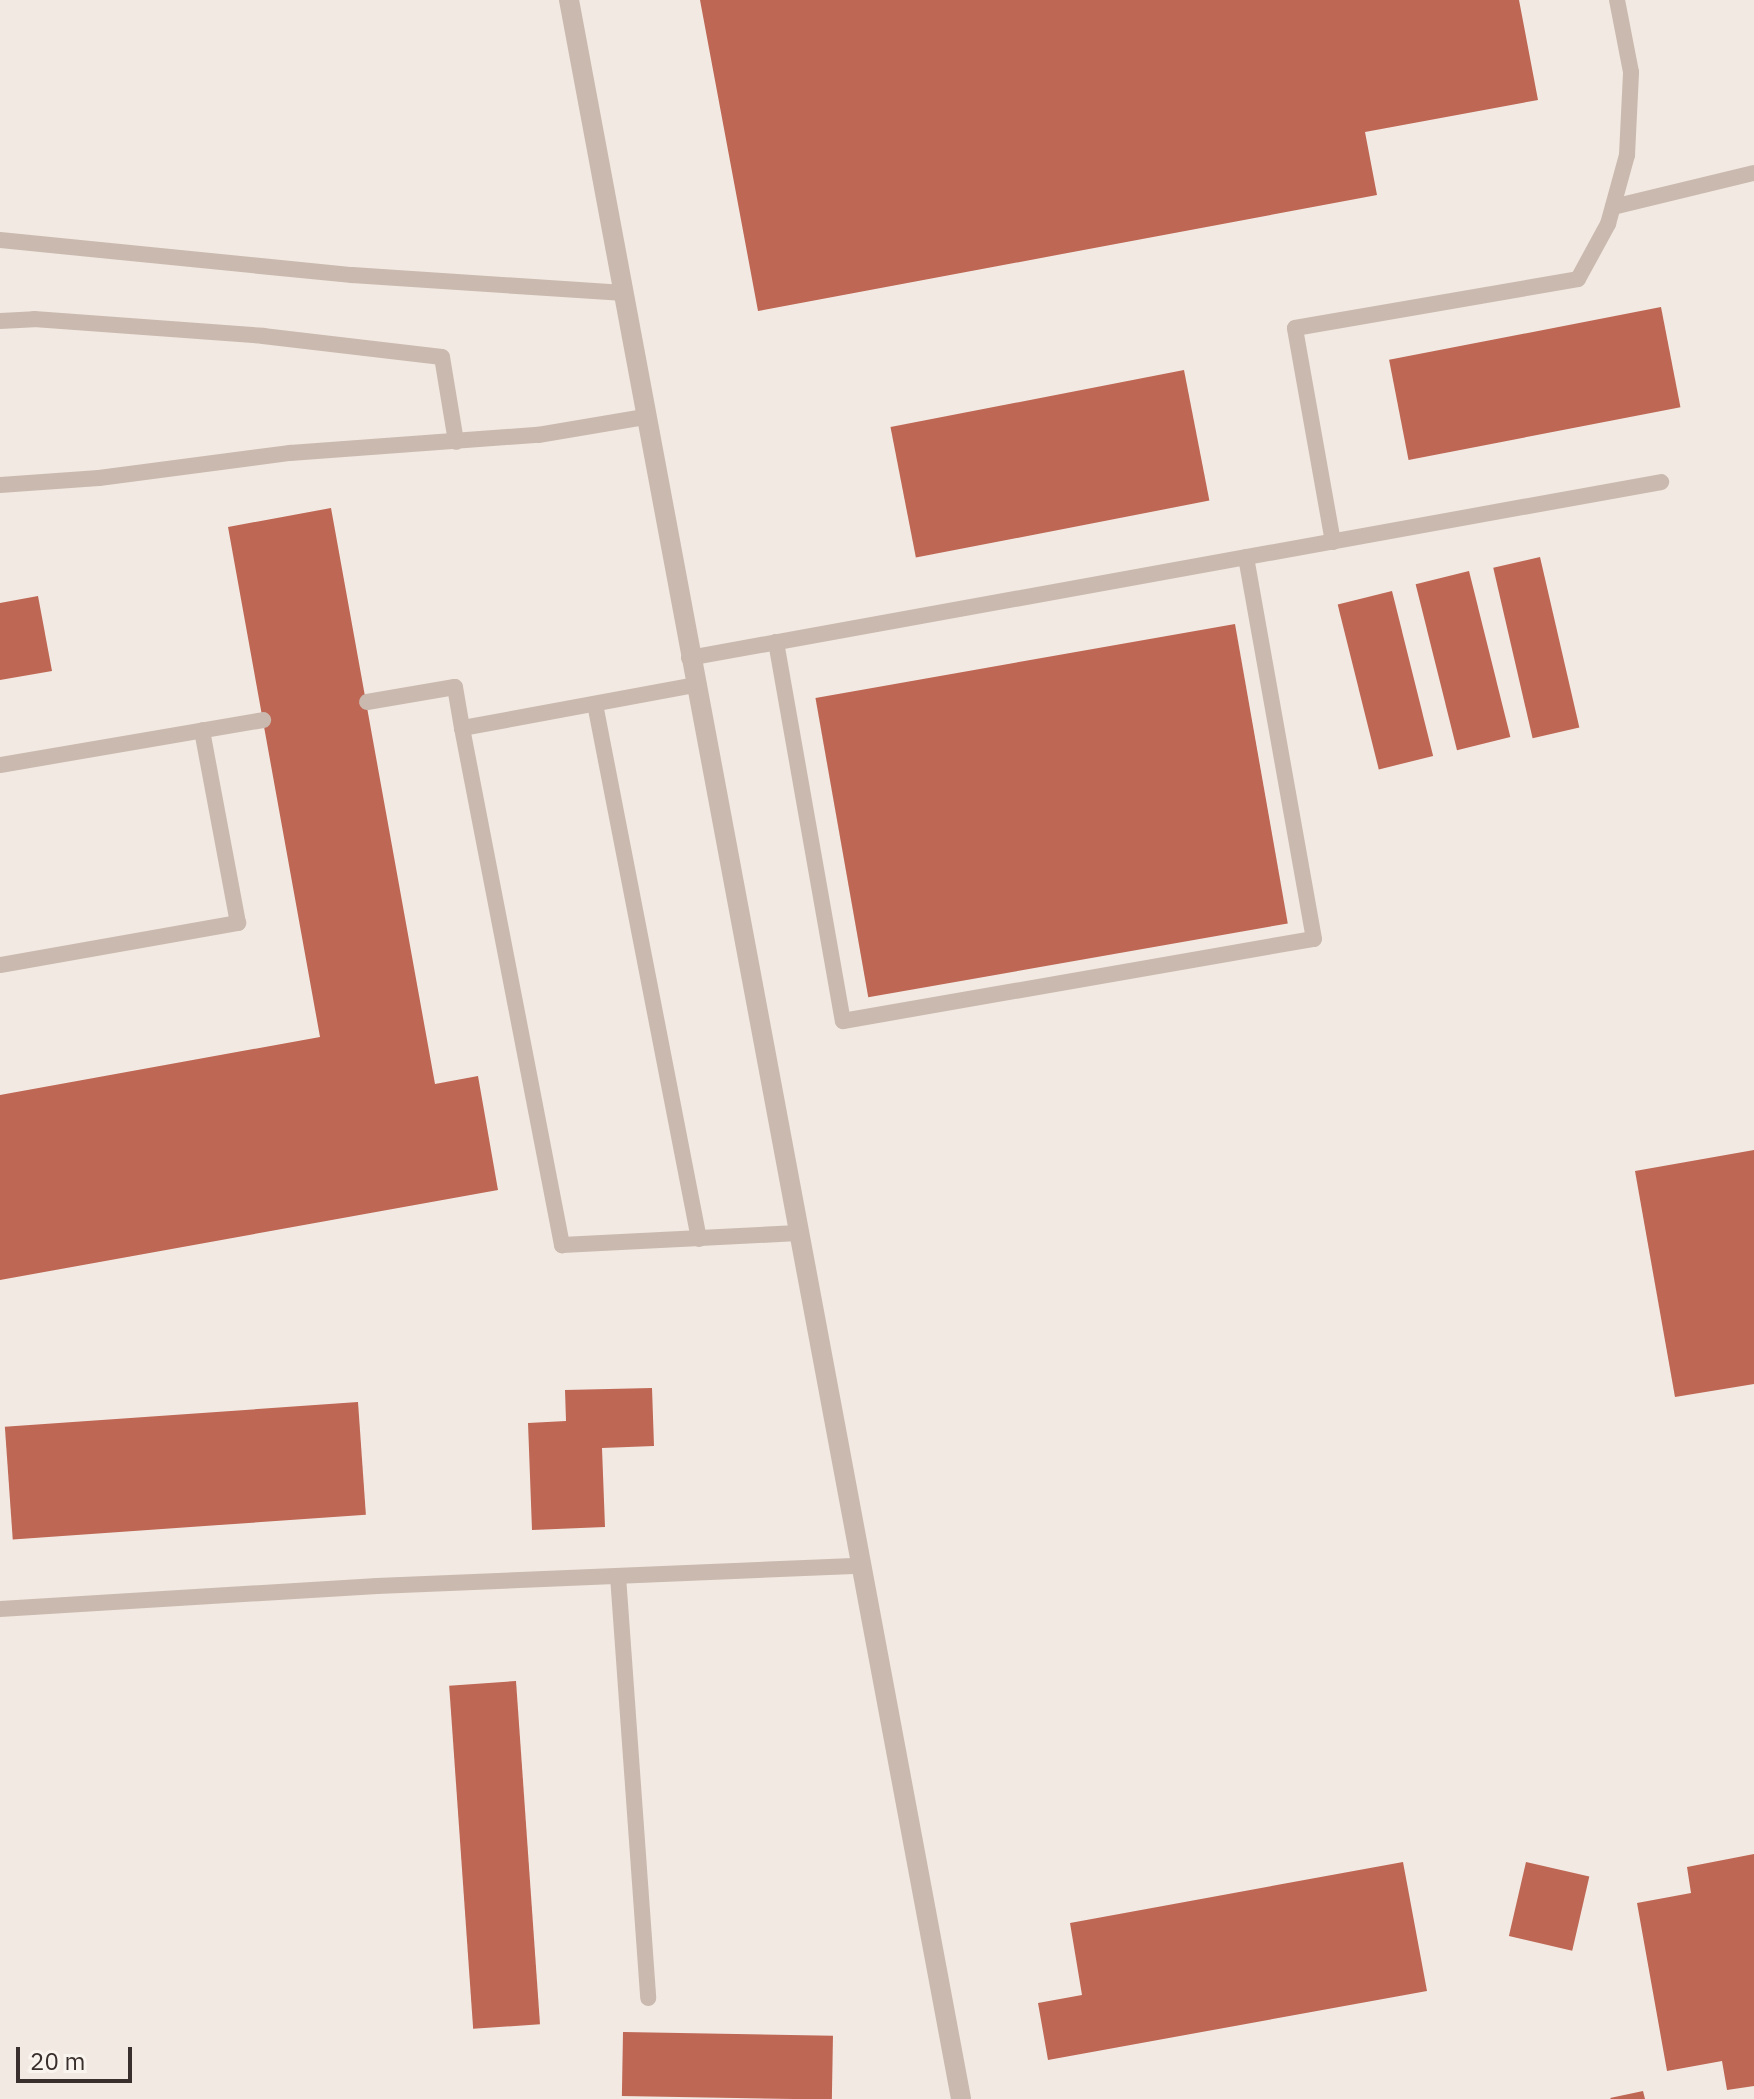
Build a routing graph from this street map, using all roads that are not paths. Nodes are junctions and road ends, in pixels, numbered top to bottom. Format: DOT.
graph roads {
  1 [pos="569,0"];
  2 [pos="1617,0"];
  3 [pos="1754,173"];
  4 [pos="1613,207"];
  5 [pos="0,240"];
  6 [pos="624,293"];
  7 [pos="0,321"];
  8 [pos="644,417"];
  9 [pos="456,442"];
  10 [pos="1661,482"];
  11 [pos="0,485"];
  12 [pos="1333,542"];
  13 [pos="1246,557"];
  14 [pos="776,642"];
  15 [pos="689,658"];
  16 [pos="695,685"];
  17 [pos="367,702"];
  18 [pos="595,704"];
  19 [pos="263,720"];
  20 [pos="462,728"];
  21 [pos="202,730"];
  22 [pos="0,765"];
  23 [pos="0,965"];
  24 [pos="798,1233"];
  25 [pos="699,1239"];
  26 [pos="860,1566"];
  27 [pos="618,1576"];
  28 [pos="0,1609"];
  29 [pos="648,1998"];
  30 [pos="961,2099"];
  1 -- 6 [label="street"];
  2 -- 4 [label="lane"];
  3 -- 4 [label="lane"];
  4 -- 12 [label="lane"];
  5 -- 6 [label="lane"];
  6 -- 8 [label="street"];
  7 -- 9 [label="lane"];
  8 -- 9 [label="lane"];
  8 -- 15 [label="street"];
  9 -- 11 [label="lane"];
  10 -- 12 [label="lane"];
  12 -- 13 [label="lane"];
  13 -- 14 [label="lane"];
  13 -- 14 [label="lane"];
  14 -- 15 [label="lane"];
  15 -- 16 [label="street"];
  16 -- 18 [label="lane"];
  16 -- 24 [label="street"];
  17 -- 20 [label="lane"];
  18 -- 20 [label="lane"];
  18 -- 25 [label="lane"];
  19 -- 21 [label="lane"];
  20 -- 25 [label="lane"];
  21 -- 22 [label="lane"];
  21 -- 23 [label="lane"];
  24 -- 25 [label="lane"];
  24 -- 26 [label="street"];
  26 -- 27 [label="lane"];
  26 -- 30 [label="street"];
  27 -- 28 [label="lane"];
  27 -- 29 [label="lane"];
}
